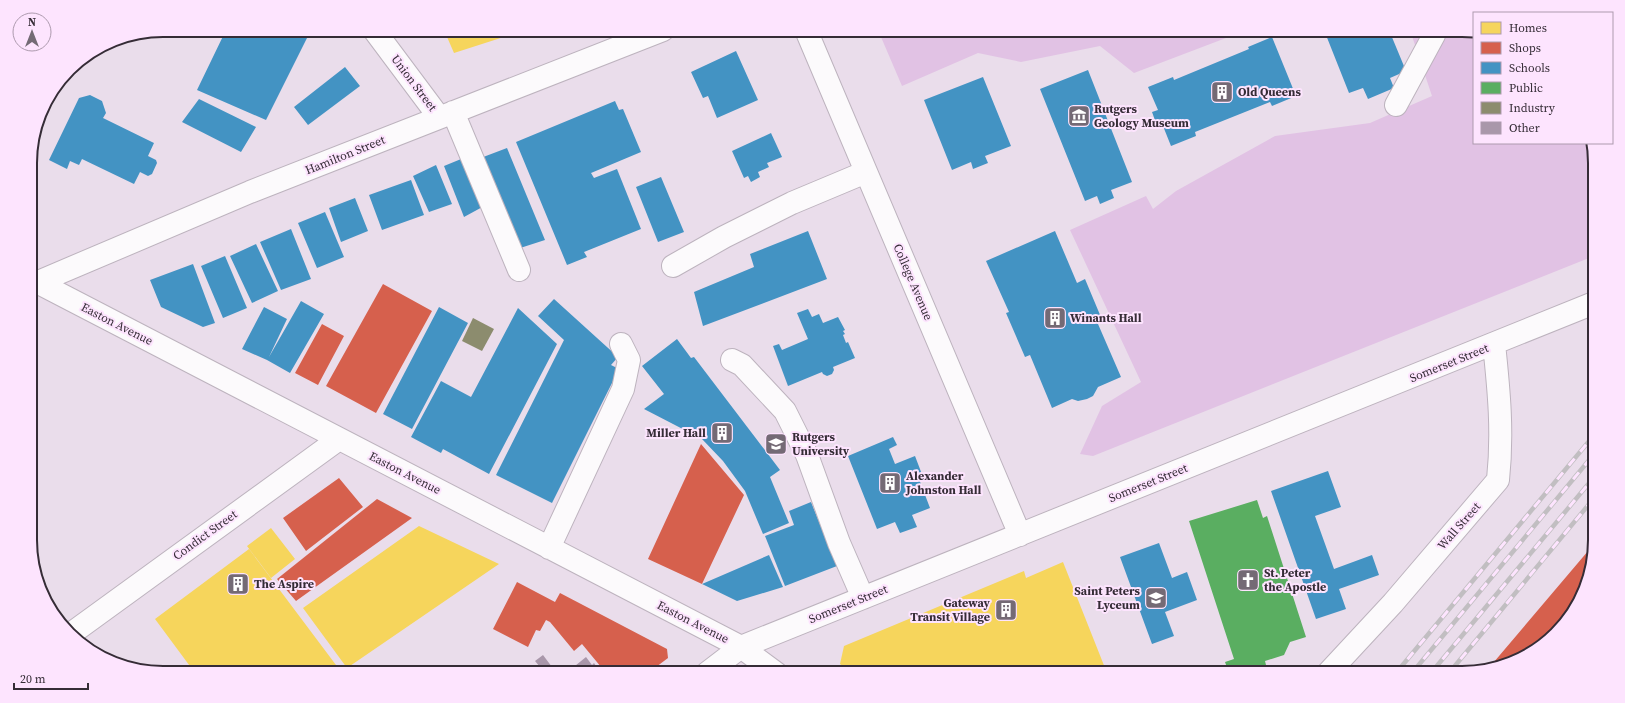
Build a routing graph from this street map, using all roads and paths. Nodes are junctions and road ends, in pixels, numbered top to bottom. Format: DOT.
graph roads {
  1 [pos="380,37"];
  2 [pos="645,37"];
  3 [pos="809,37"];
  4 [pos="1433,37"];
  5 [pos="1396,105"];
  6 [pos="446,114"];
  7 [pos="866,172"];
  8 [pos="673,266"];
  9 [pos="519,270"];
  10 [pos="37,280"];
  11 [pos="37,284"];
  12 [pos="1588,305"];
  13 [pos="621,344"];
  14 [pos="1494,344"];
  15 [pos="732,360"];
  16 [pos="338,439"];
  17 [pos="1020,535"];
  18 [pos="549,548"];
  19 [pos="863,598"];
  20 [pos="75,630"];
  21 [pos="741,647"];
  22 [pos="716,666"];
  23 [pos="767,666"];
  24 [pos="1334,666"];
  1 -- 6 [label="street, Union Street"];
  2 -- 6 [label="street, Hamilton Street"];
  3 -- 7 [label="street, College Avenue"];
  4 -- 5 [label="street"];
  6 -- 9 [label="street, Union Street"];
  6 -- 10 [label="street, Hamilton Street"];
  7 -- 8 [label="street"];
  7 -- 17 [label="street, College Avenue"];
  11 -- 16 [label="street, Easton Avenue"];
  12 -- 14 [label="street, Somerset Street"];
  13 -- 18 [label="street"];
  14 -- 17 [label="street, Somerset Street"];
  14 -- 24 [label="street, Wall Street"];
  15 -- 19 [label="street"];
  16 -- 18 [label="street, Easton Avenue"];
  16 -- 20 [label="street, Condict Street"];
  17 -- 19 [label="street, Somerset Street"];
  18 -- 21 [label="street, Easton Avenue"];
  19 -- 21 [label="street, Somerset Street"];
  21 -- 22 [label="street, Somerset Street"];
  21 -- 23 [label="street, Easton Avenue"];
}
